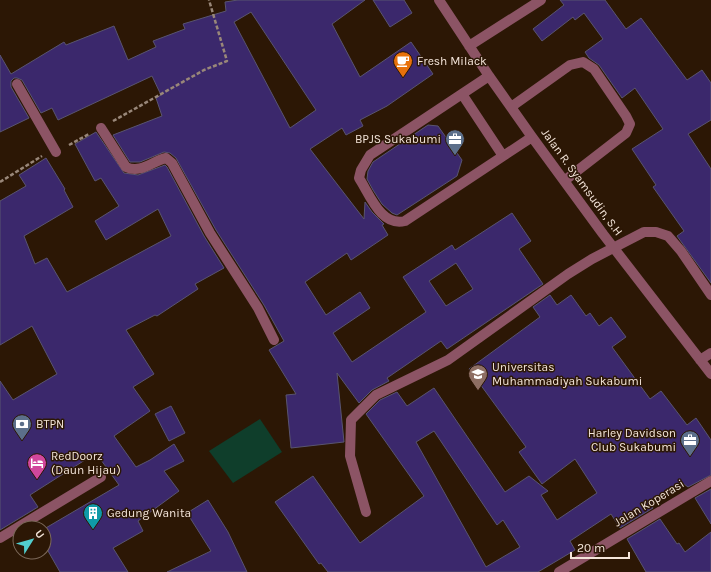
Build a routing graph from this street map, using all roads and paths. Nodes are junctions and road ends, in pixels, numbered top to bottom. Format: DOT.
graph roads {
  1 [pos="209,0"];
  2 [pos="439,0"];
  3 [pos="541,0"];
  4 [pos="469,46"];
  5 [pos="489,76"];
  6 [pos="17,84"];
  7 [pos="462,94"];
  8 [pos="511,107"];
  9 [pos="101,128"];
  10 [pos="532,137"];
  11 [pos="56,152"];
  12 [pos="503,156"];
  13 [pos="564,181"];
  14 [pos="0,182"];
  15 [pos="614,248"];
  16 [pos="711,295"];
  17 [pos="274,340"];
  18 [pos="711,352"];
  19 [pos="700,360"];
  20 [pos="711,374"];
  21 [pos="101,477"];
  22 [pos="711,481"];
  23 [pos="366,512"];
  24 [pos="0,538"];
  25 [pos="559,572"];
  1 -- 9 [label="path"];
  2 -- 4 [label="street, Jalan R. Syamsudin, S.H"];
  3 -- 4 [label="street"];
  4 -- 5 [label="street, Jalan R. Syamsudin, S.H"];
  5 -- 7 [label="street"];
  5 -- 8 [label="street, Jalan R. Syamsudin, S.H"];
  6 -- 11 [label="street"];
  7 -- 12 [label="street"];
  7 -- 12 [label="street"];
  8 -- 10 [label="street, Jalan R. Syamsudin, S.H"];
  8 -- 13 [label="street"];
  9 -- 11 [label="path"];
  9 -- 17 [label="street"];
  10 -- 12 [label="street"];
  10 -- 13 [label="street, Jalan R. Syamsudin, S.H"];
  11 -- 14 [label="path"];
  13 -- 15 [label="street, Jalan R. Syamsudin, S.H"];
  15 -- 16 [label="street"];
  15 -- 19 [label="street, Jalan R. Syamsudin, S.H"];
  15 -- 23 [label="street"];
  18 -- 19 [label="street"];
  19 -- 20 [label="street, Jalan R. Syamsudin, S.H"];
  21 -- 24 [label="street"];
  22 -- 25 [label="street, Jalan Koperasi"];
}
